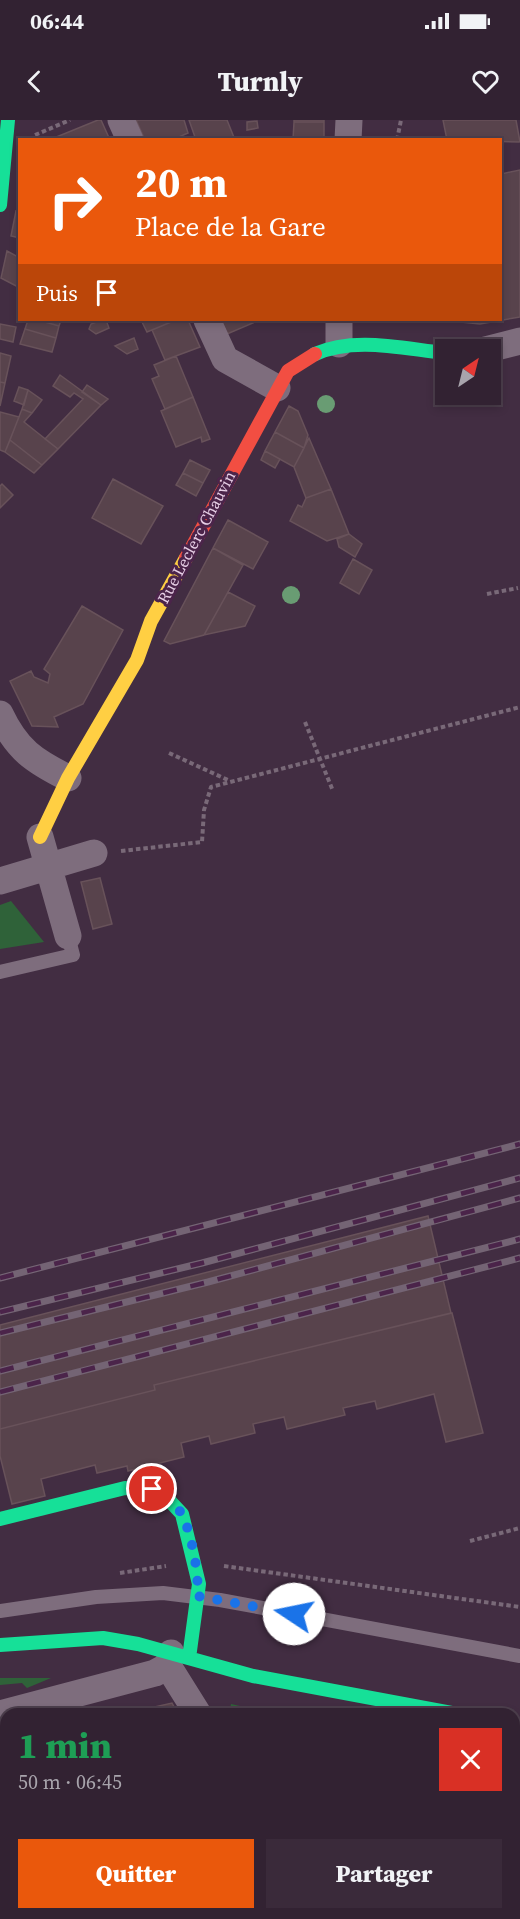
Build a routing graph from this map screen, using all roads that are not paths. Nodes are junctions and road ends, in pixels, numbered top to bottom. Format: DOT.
graph roads {
  1 [pos="8,120"];
  2 [pos="121,120"];
  3 [pos="349,120"];
  4 [pos="129,138"];
  5 [pos="348,138"];
  6 [pos="0,205"];
  7 [pos="207,321"];
  8 [pos="339,332"];
  9 [pos="520,340"];
  10 [pos="501,345"];
  11 [pos="435,351"];
  12 [pos="277,388"];
  13 [pos="0,714"];
  14 [pos="68,778"];
  15 [pos="40,837"];
  16 [pos="94,853"];
  17 [pos="48,867"];
  18 [pos="0,881"];
  19 [pos="68,936"];
  20 [pos="0,972"];
  21 [pos="0,1519"];
  22 [pos="197,1596"];
  23 [pos="0,1611"];
  24 [pos="1,1644"];
  25 [pos="520,1656"];
  26 [pos="176,1659"];
  27 [pos="24,1708"];
  28 [pos="196,1708"];
  29 [pos="425,1708"];
  1 -- 6 [label="street"];
  2 -- 4 [label="street"];
  3 -- 5 [label="street"];
  7 -- 12 [label="street"];
  8 -- 11 [label="street"];
  8 -- 12 [label="street, Rue Leclerc Chauvin"];
  9 -- 10 [label="street"];
  12 -- 14 [label="street, Rue Leclerc Chauvin"];
  13 -- 14 [label="street"];
  14 -- 15 [label="street, Rue Leclerc Chauvin"];
  15 -- 17 [label="street"];
  16 -- 17 [label="street"];
  17 -- 18 [label="street"];
  17 -- 19 [label="street"];
  19 -- 20 [label="lane"];
  21 -- 22 [label="street"];
  22 -- 23 [label="lane"];
  22 -- 25 [label="lane"];
  22 -- 26 [label="street"];
  24 -- 26 [label="street"];
  26 -- 27 [label="street"];
  26 -- 28 [label="street"];
  26 -- 29 [label="street"];
}
